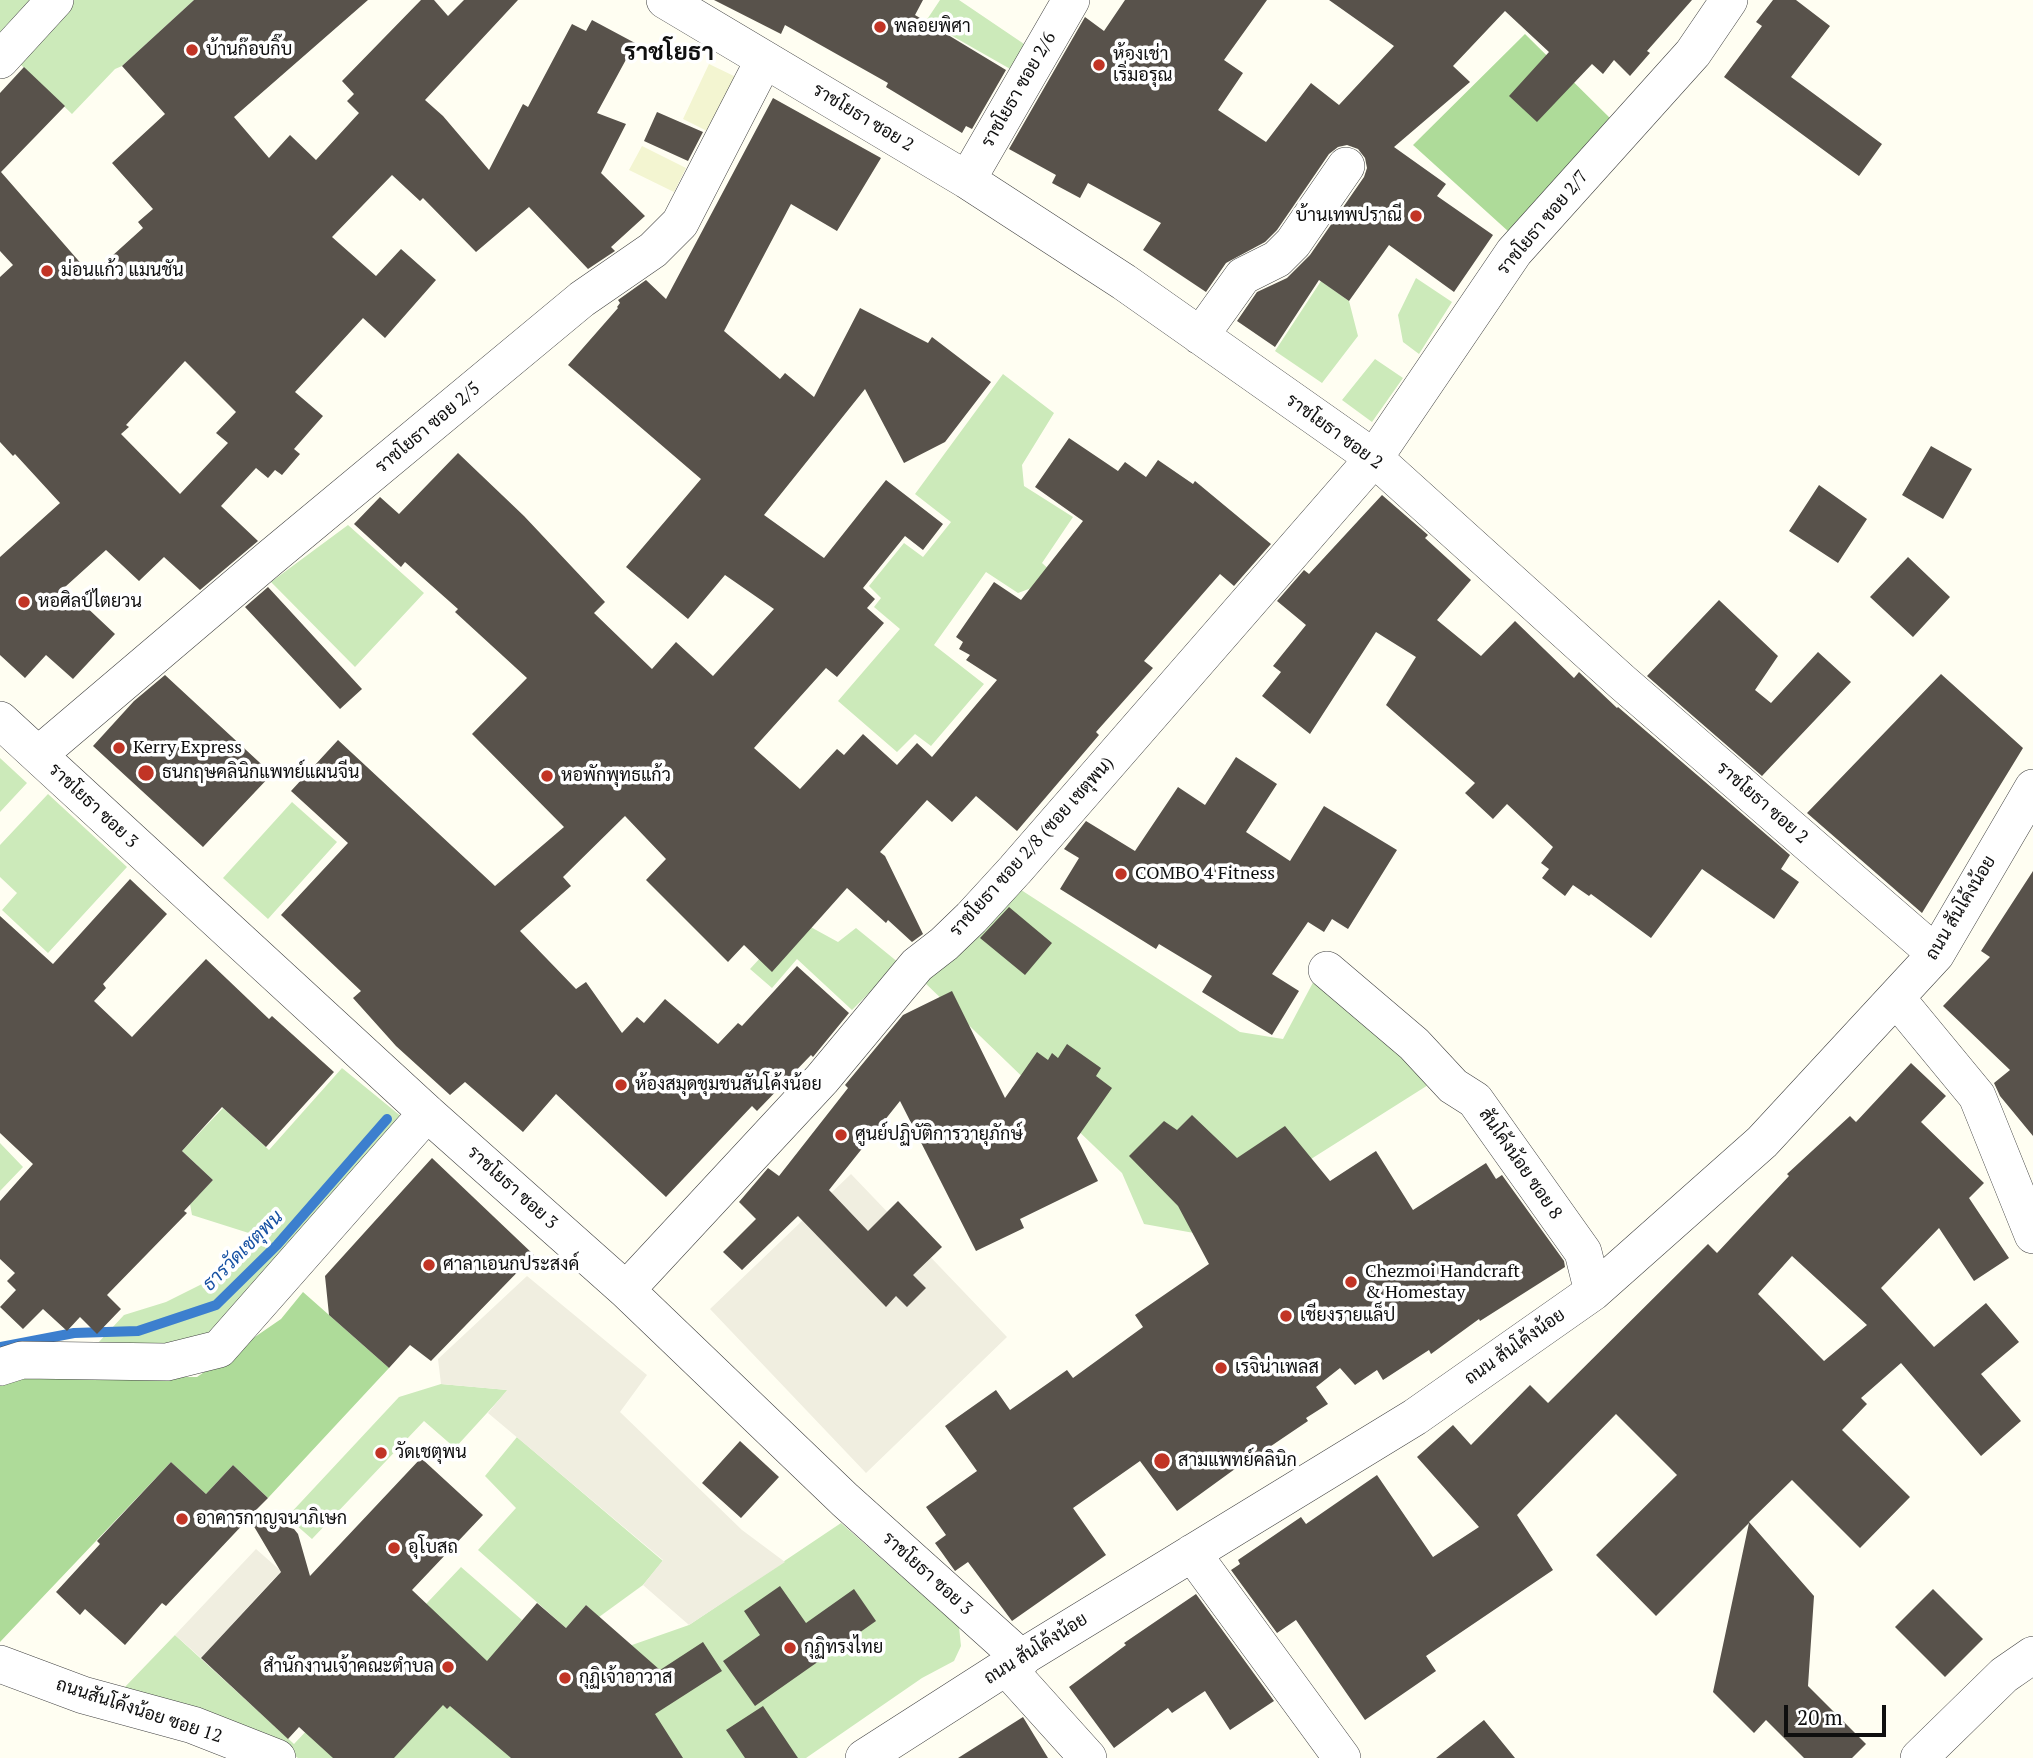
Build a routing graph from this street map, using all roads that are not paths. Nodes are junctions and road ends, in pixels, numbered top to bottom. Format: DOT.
graph roads {
  1 [pos="55,0"];
  2 [pos="664,0"];
  3 [pos="1071,0"];
  4 [pos="1729,0"];
  5 [pos="0,60"];
  6 [pos="764,60"];
  7 [pos="1346,166"];
  8 [pos="967,180"];
  9 [pos="1200,336"];
  10 [pos="1374,458"];
  11 [pos="0,720"];
  12 [pos="38,755"];
  13 [pos="2033,788"];
  14 [pos="1937,954"];
  15 [pos="1327,970"];
  16 [pos="1897,999"];
  17 [pos="427,1113"];
  18 [pos="2033,1235"];
  19 [pos="626,1290"];
  20 [pos="1593,1292"];
  21 [pos="0,1367"];
  22 [pos="1192,1553"];
  23 [pos="2033,1655"];
  24 [pos="1014,1663"];
  25 [pos="0,1664"];
  26 [pos="277,1758"];
  27 [pos="864,1758"];
  28 [pos="1088,1758"];
  29 [pos="1342,1758"];
  30 [pos="1919,1758"];
  1 -- 5 [label="street"];
  2 -- 6 [label="street, ราชโยธา ซอย 2"];
  3 -- 8 [label="street, ราชโยธา ซอย 2/6"];
  4 -- 10 [label="street, ราชโยธา ซอย 2/7"];
  6 -- 8 [label="street, ราชโยธา ซอย 2"];
  6 -- 12 [label="street, ราชโยธา ซอย 2/5"];
  7 -- 9 [label="street"];
  8 -- 9 [label="street, ราชโยธา ซอย 2"];
  9 -- 10 [label="street, ราชโยธา ซอย 2"];
  10 -- 14 [label="street, ราชโยธา ซอย 2"];
  10 -- 19 [label="street, ราชโยธา ซอย 2/8 (ซอย เชตุพน)"];
  11 -- 12 [label="street, ราชโยธา ซอย 3"];
  12 -- 17 [label="street, ราชโยธา ซอย 3"];
  13 -- 14 [label="street, ถนน สันโค้งน้อย"];
  14 -- 16 [label="street, ถนน สันโค้งน้อย"];
  15 -- 20 [label="street, สันโค้งน้อย ซอย 8"];
  16 -- 18 [label="street"];
  16 -- 20 [label="street, ถนน สันโค้งน้อย"];
  17 -- 19 [label="street, ราชโยธา ซอย 3"];
  17 -- 21 [label="street"];
  19 -- 24 [label="street, ราชโยธา ซอย 3"];
  20 -- 22 [label="street, ถนน สันโค้งน้อย"];
  22 -- 24 [label="street, ถนน สันโค้งน้อย"];
  22 -- 29 [label="street"];
  23 -- 30 [label="street"];
  24 -- 27 [label="street, ถนน สันโค้งน้อย"];
  24 -- 28 [label="street, ราชโยธา ซอย 3"];
  25 -- 26 [label="street, ถนนสันโค้งน้อย ซอย 12"];
}
